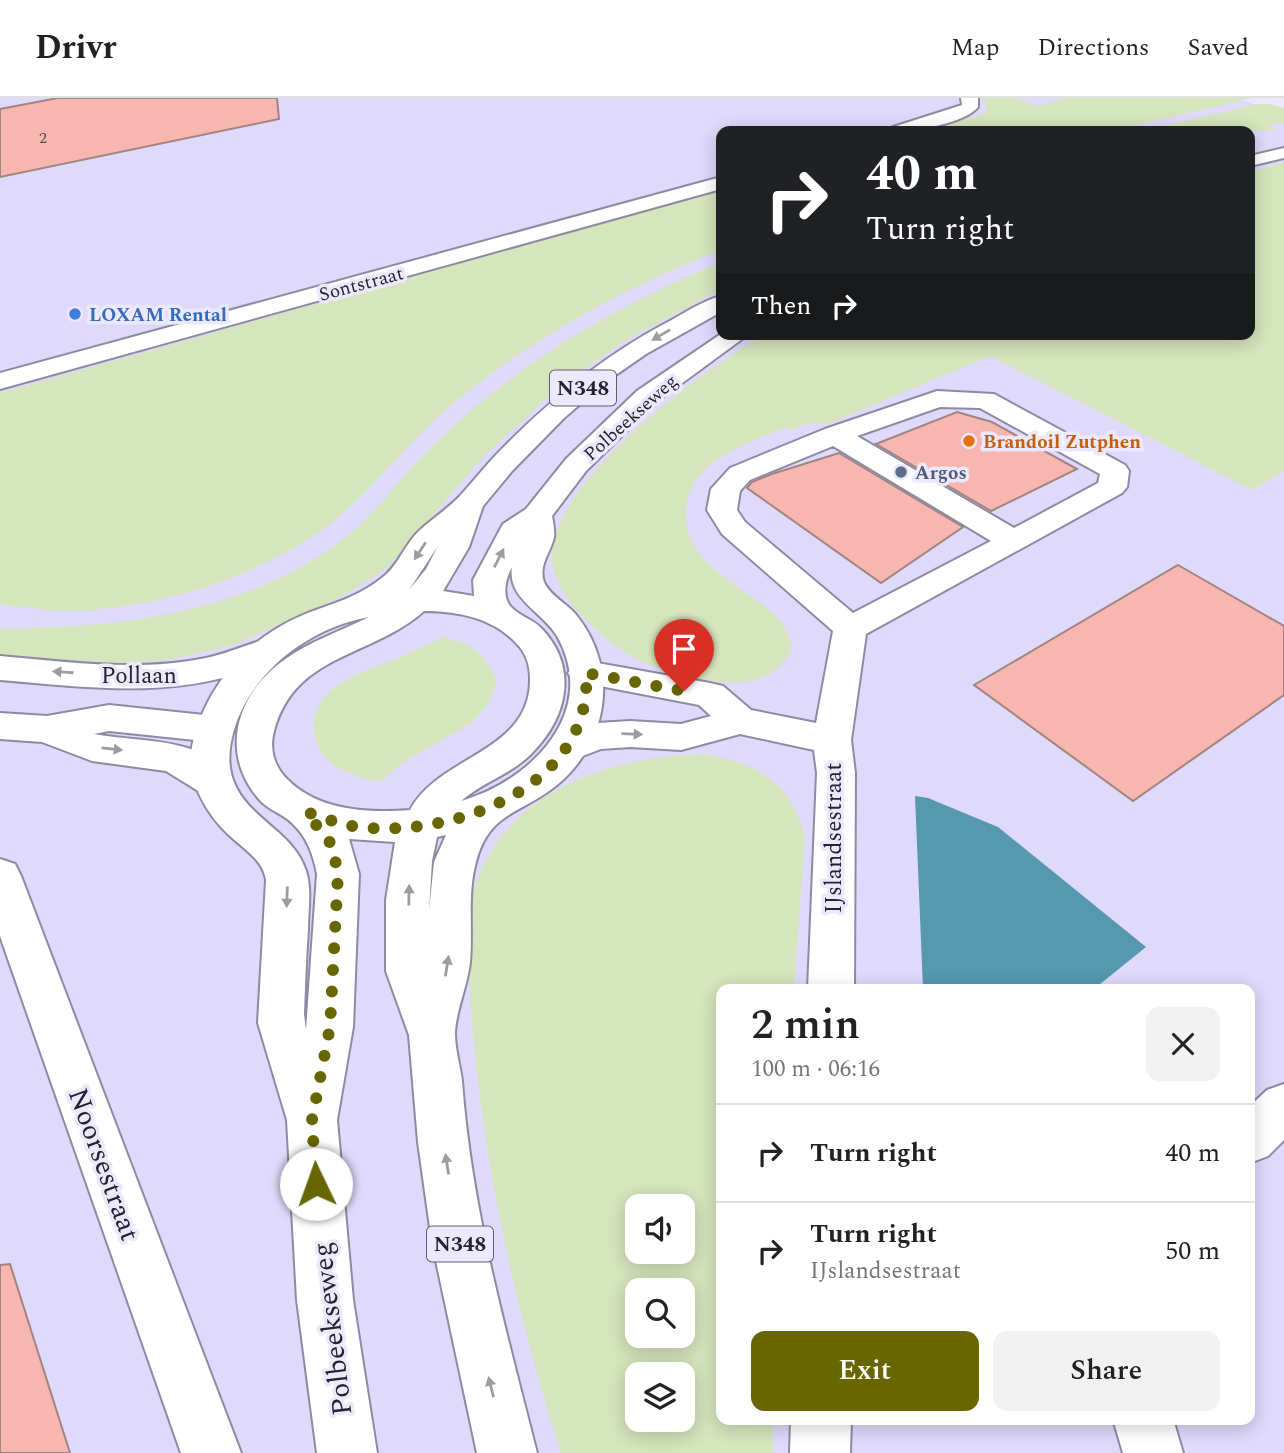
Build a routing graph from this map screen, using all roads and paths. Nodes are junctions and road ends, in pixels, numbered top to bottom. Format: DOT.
graph roads {
  1 [pos="969,98"];
  2 [pos="915,126"];
  3 [pos="1284,153"];
  4 [pos="1255,160"];
  5 [pos="716,184"];
  6 [pos="716,306"];
  7 [pos="728,340"];
  8 [pos="0,381"];
  9 [pos="835,435"];
  10 [pos="469,504"];
  11 [pos="537,515"];
  12 [pos="1014,541"];
  13 [pos="417,600"];
  14 [pos="357,609"];
  15 [pos="498,614"];
  16 [pos="850,628"];
  17 [pos="273,648"];
  18 [pos="543,655"];
  19 [pos="0,668"];
  20 [pos="586,673"];
  21 [pos="740,721"];
  22 [pos="0,726"];
  23 [pos="47,729"];
  24 [pos="214,729"];
  25 [pos="832,740"];
  26 [pos="567,748"];
  27 [pos="253,752"];
  28 [pos="214,782"];
  29 [pos="486,808"];
  30 [pos="306,812"];
  31 [pos="421,826"];
  32 [pos="0,876"];
  33 [pos="831,984"];
  34 [pos="432,1032"];
  35 [pos="1284,1108"];
  36 [pos="312,1120"];
  37 [pos="1255,1134"];
  38 [pos="821,1425"];
  39 [pos="1145,1425"];
  40 [pos="211,1453"];
  41 [pos="347,1453"];
  42 [pos="507,1453"];
  43 [pos="820,1453"];
  44 [pos="1153,1453"];
  1 -- 2 [label="main road"];
  3 -- 4 [label="main road"];
  5 -- 8 [label="main road, Sontstraat"];
  6 -- 10 [label="main road, Polbeekseweg / N348, one-way"];
  7 -- 11 [label="main road, Polbeekseweg / N348"];
  9 -- 12 [label="main road"];
  9 -- 12 [label="main road"];
  9 -- 16 [label="main road"];
  10 -- 13 [label="main road, Polbeekseweg / N348"];
  10 -- 14 [label="main road, Polbeekseweg / N348, one-way"];
  15 -- 11 [label="main road, Polbeekseweg / N348, one-way"];
  11 -- 20 [label="main road, N348"];
  12 -- 16 [label="main road"];
  13 -- 14 [label="main road, N348"];
  13 -- 15 [label="main road, N348"];
  13 -- 27 [label="main road, N348"];
  14 -- 17 [label="main road, N348"];
  15 -- 18 [label="main road, N348"];
  16 -- 25 [label="main road"];
  17 -- 19 [label="main road, Pollaan, one-way"];
  17 -- 24 [label="main road, N348"];
  18 -- 20 [label="main road, N348"];
  18 -- 31 [label="main road, N348"];
  20 -- 21 [label="main road, IJslandsestraat"];
  20 -- 26 [label="main road, N348"];
  21 -- 25 [label="main road, IJslandsestraat"];
  26 -- 21 [label="main road, IJslandsestraat, one-way"];
  22 -- 23 [label="main road, Pollaan"];
  23 -- 24 [label="main road, Pollaan"];
  23 -- 28 [label="main road, Pollaan, one-way"];
  24 -- 27 [label="main road"];
  24 -- 28 [label="main road, N348"];
  25 -- 33 [label="main road, IJslandsestraat"];
  26 -- 29 [label="main road, N348"];
  27 -- 30 [label="main road, N348"];
  28 -- 36 [label="main road, Polbeekseweg / N348, one-way"];
  29 -- 31 [label="main road, N348"];
  34 -- 29 [label="main road, N348, one-way"];
  30 -- 31 [label="main road, N348"];
  30 -- 36 [label="main road, Polbeekseweg / N348"];
  34 -- 31 [label="main road, N348, one-way"];
  32 -- 40 [label="main road, Noorsestraat"];
  42 -- 34 [label="main road, N348, one-way"];
  35 -- 37 [label="main road"];
  36 -- 41 [label="main road, Polbeekseweg / N348"];
  38 -- 43 [label="main road"];
  39 -- 44 [label="main road"];
}
